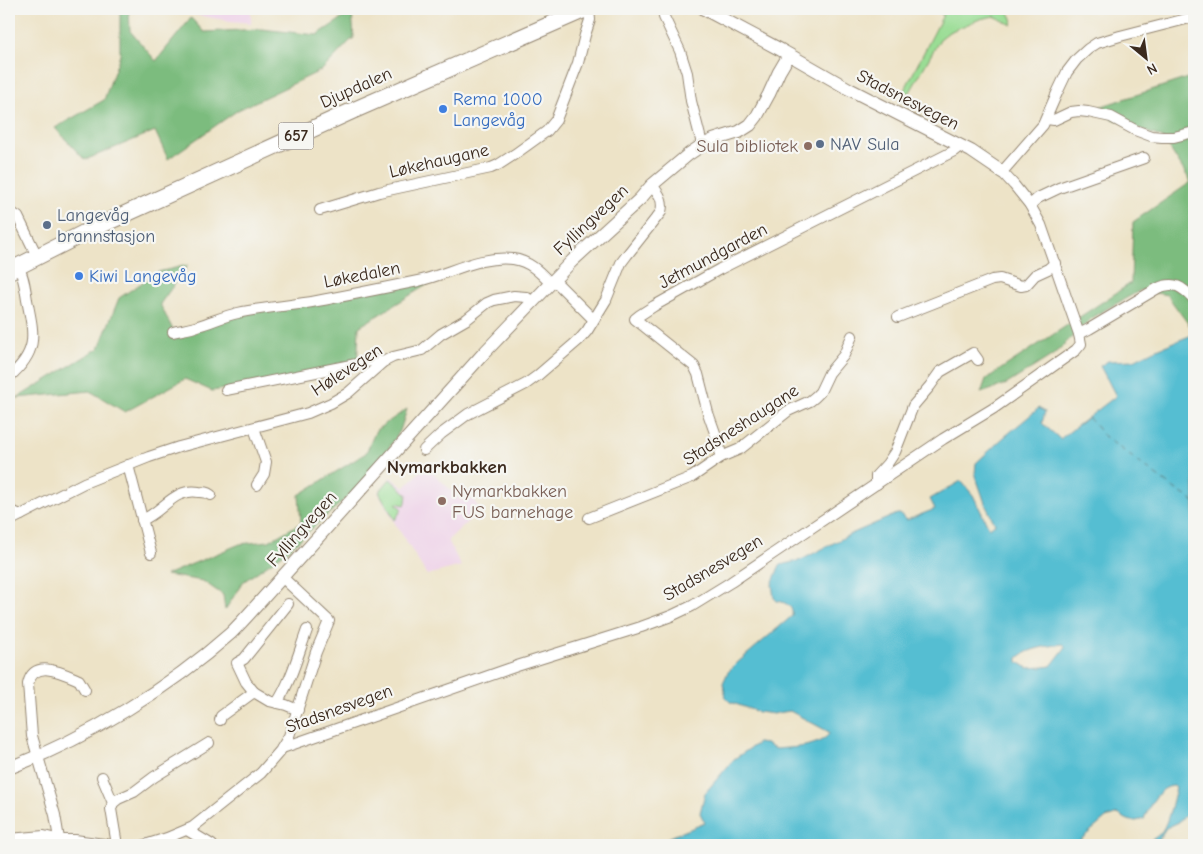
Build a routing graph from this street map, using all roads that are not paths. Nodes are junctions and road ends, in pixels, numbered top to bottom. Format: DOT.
graph roads {
  1 [pos="588,9"];
  2 [pos="663,9"];
  3 [pos="704,9"];
  4 [pos="1194,17"];
  5 [pos="789,55"];
  6 [pos="1047,118"];
  7 [pos="1194,132"];
  8 [pos="701,146"];
  9 [pos="960,146"];
  10 [pos="1144,158"];
  11 [pos="1002,172"];
  12 [pos="652,185"];
  13 [pos="1030,205"];
  14 [pos="320,210"];
  15 [pos="9,211"];
  16 [pos="37,256"];
  17 [pos="1055,263"];
  18 [pos="14,268"];
  19 [pos="552,281"];
  20 [pos="1194,299"];
  21 [pos="533,302"];
  22 [pos="898,317"];
  23 [pos="593,320"];
  24 [pos="172,332"];
  25 [pos="1079,334"];
  26 [pos="852,336"];
  27 [pos="978,360"];
  28 [pos="383,362"];
  29 [pos="9,377"];
  30 [pos="226,390"];
  31 [pos="254,428"];
  32 [pos="424,450"];
  33 [pos="721,457"];
  34 [pos="128,465"];
  35 [pos="877,484"];
  36 [pos="256,485"];
  37 [pos="211,495"];
  38 [pos="9,510"];
  39 [pos="21,515"];
  40 [pos="589,518"];
  41 [pos="142,520"];
  42 [pos="9,521"];
  43 [pos="151,553"];
  44 [pos="282,577"];
  45 [pos="288,604"];
  46 [pos="307,630"];
  47 [pos="85,690"];
  48 [pos="254,692"];
  49 [pos="277,703"];
  50 [pos="298,710"];
  51 [pos="220,720"];
  52 [pos="209,743"];
  53 [pos="282,748"];
  54 [pos="38,756"];
  55 [pos="9,768"];
  56 [pos="102,777"];
  57 [pos="113,803"];
  58 [pos="187,830"];
  59 [pos="9,838"];
  60 [pos="60,843"];
  61 [pos="111,845"];
  62 [pos="117,845"];
  63 [pos="145,845"];
  64 [pos="212,845"];
  1 -- 14 [label="street, Løkehaugane"];
  1 -- 16 [label="main road, Djupdalen / 657"];
  2 -- 8 [label="street"];
  3 -- 5 [label="street, Stadsnesvegen"];
  4 -- 6 [label="street"];
  5 -- 8 [label="street, Fyllingvegen"];
  5 -- 9 [label="street, Stadsnesvegen"];
  6 -- 7 [label="street"];
  6 -- 11 [label="street"];
  8 -- 12 [label="street, Fyllingvegen"];
  9 -- 11 [label="street, Stadsnesvegen"];
  9 -- 33 [label="street, Jetmundgarden"];
  10 -- 13 [label="street"];
  11 -- 13 [label="street, Stadsnesvegen"];
  12 -- 19 [label="street, Fyllingvegen"];
  12 -- 23 [label="street, Fyllingvegen"];
  13 -- 17 [label="street, Stadsnesvegen"];
  15 -- 16 [label="street"];
  16 -- 18 [label="main road, Djupdalen / 657"];
  17 -- 22 [label="street"];
  17 -- 25 [label="street, Stadsnesvegen"];
  18 -- 29 [label="street"];
  19 -- 21 [label="street, Fyllingvegen"];
  19 -- 23 [label="street, Fyllingvegen"];
  19 -- 24 [label="street, Løkedalen"];
  20 -- 25 [label="street"];
  21 -- 28 [label="street, Hølevegen"];
  21 -- 44 [label="street, Fyllingvegen"];
  23 -- 32 [label="street, Fyllingvegen"];
  25 -- 35 [label="street, Stadsnesvegen"];
  26 -- 33 [label="street, Stadsneshaugane"];
  27 -- 35 [label="street"];
  28 -- 30 [label="street"];
  28 -- 31 [label="street, Hølevegen"];
  31 -- 34 [label="street, Hølevegen"];
  31 -- 36 [label="street"];
  33 -- 40 [label="street, Stadsneshaugane"];
  34 -- 39 [label="street, Hølevegen"];
  34 -- 41 [label="street"];
  35 -- 53 [label="street, Stadsnesvegen"];
  37 -- 41 [label="street"];
  38 -- 39 [label="street"];
  39 -- 42 [label="street, Hølevegen"];
  41 -- 43 [label="street"];
  44 -- 50 [label="street"];
  44 -- 54 [label="street, Fyllingvegen"];
  45 -- 48 [label="street"];
  46 -- 49 [label="street"];
  47 -- 54 [label="street"];
  48 -- 49 [label="street"];
  48 -- 51 [label="street"];
  49 -- 50 [label="street"];
  50 -- 53 [label="street"];
  52 -- 57 [label="street"];
  53 -- 58 [label="street"];
  54 -- 55 [label="street, Fyllingvegen"];
  54 -- 60 [label="street"];
  56 -- 57 [label="street"];
  57 -- 62 [label="street"];
  58 -- 63 [label="street"];
  58 -- 64 [label="street"];
  59 -- 60 [label="street"];
  60 -- 61 [label="street"];
}
